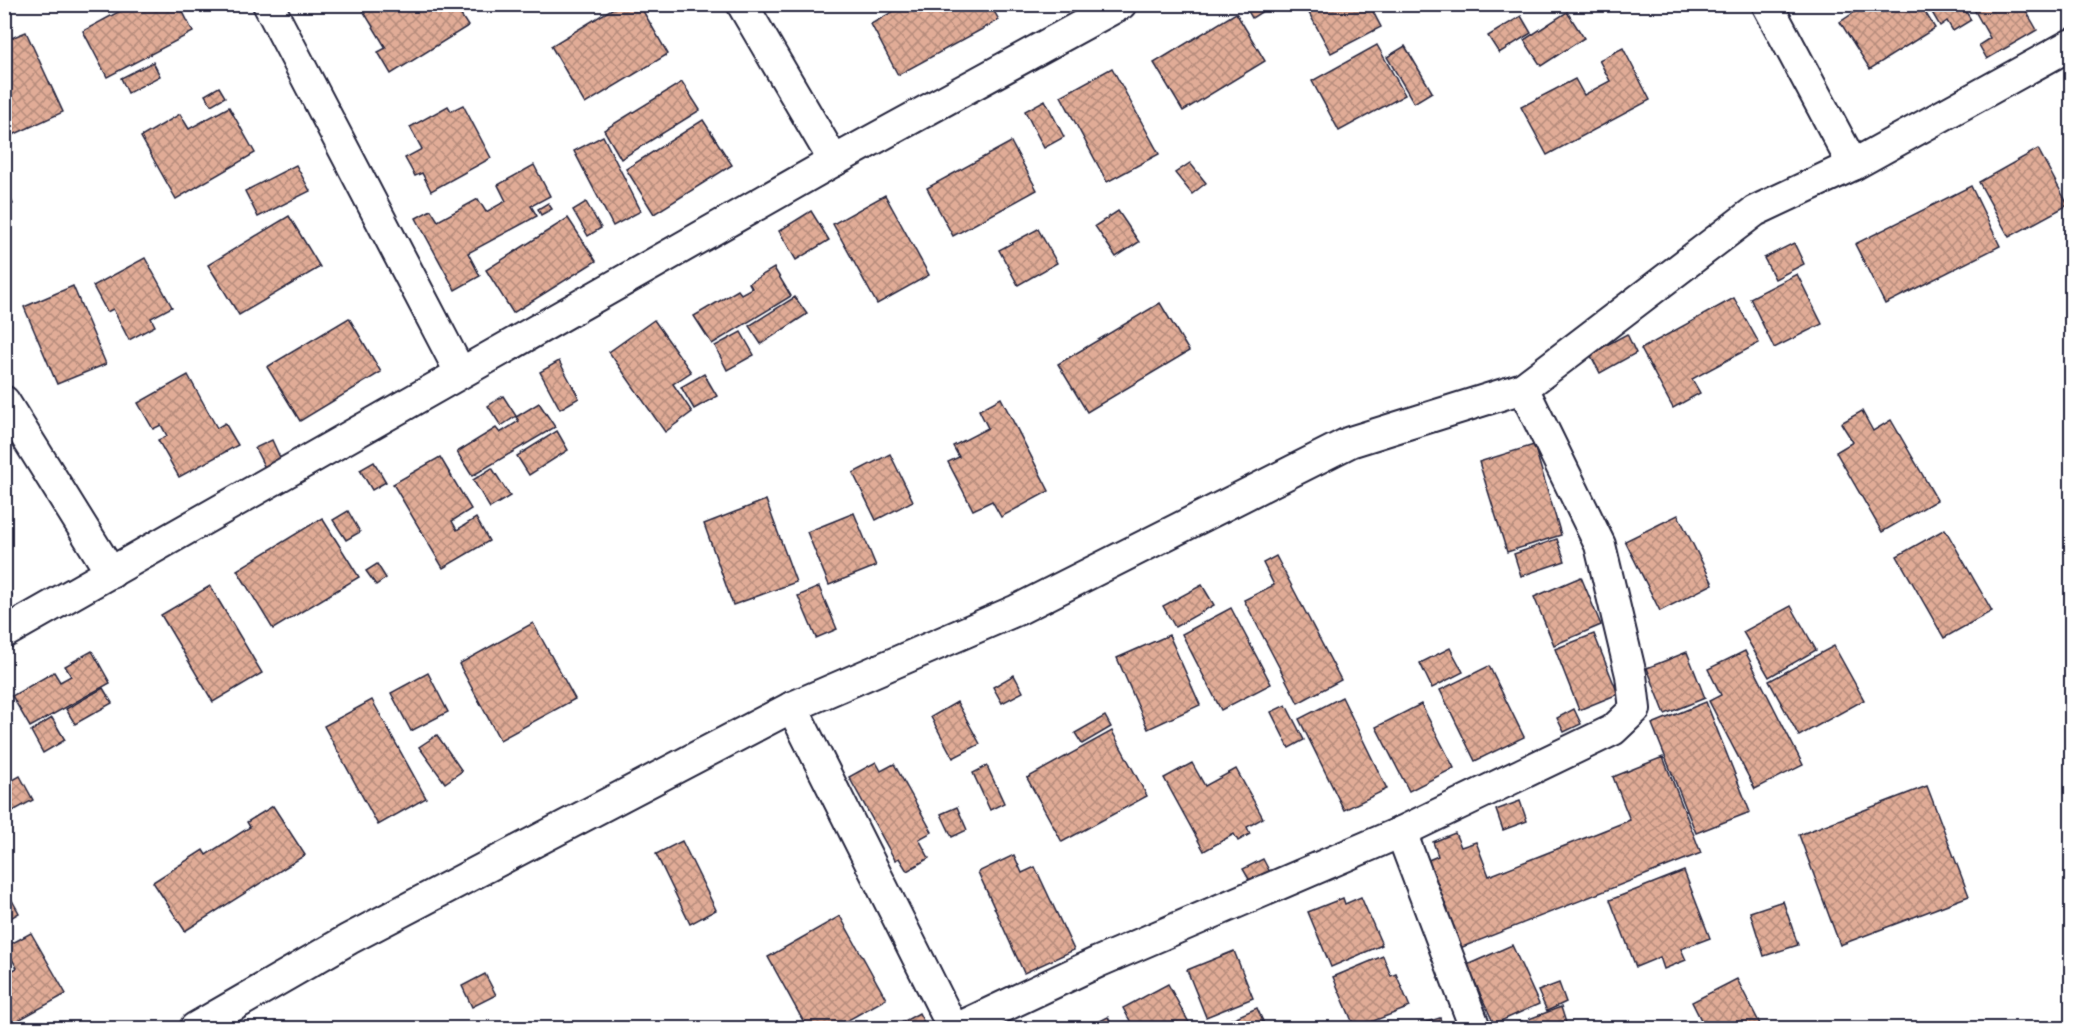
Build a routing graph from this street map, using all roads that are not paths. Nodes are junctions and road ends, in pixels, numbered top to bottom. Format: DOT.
graph roads {
  1 [pos="268,4"];
  2 [pos="742,4"];
  3 [pos="1121,4"];
  4 [pos="1767,4"];
  5 [pos="2072,44"];
  6 [pos="834,161"];
  7 [pos="1853,165"];
  8 [pos="460,372"];
  9 [pos="1523,388"];
  10 [pos="4,401"];
  11 [pos="111,573"];
  12 [pos="4,633"];
  13 [pos="792,706"];
  14 [pos="1401,832"];
  15 [pos="195,1029"];
  16 [pos="953,1029"];
  17 [pos="958,1029"];
  18 [pos="1475,1029"];
  1 -- 8 [label="street"];
  2 -- 6 [label="street"];
  3 -- 6 [label="street"];
  4 -- 7 [label="street"];
  5 -- 7 [label="street"];
  6 -- 8 [label="street"];
  7 -- 9 [label="street"];
  8 -- 11 [label="street"];
  9 -- 13 [label="street"];
  9 -- 14 [label="street"];
  10 -- 11 [label="street"];
  11 -- 12 [label="street"];
  13 -- 15 [label="street"];
  13 -- 16 [label="street"];
  14 -- 17 [label="street"];
  14 -- 18 [label="street"];
}
